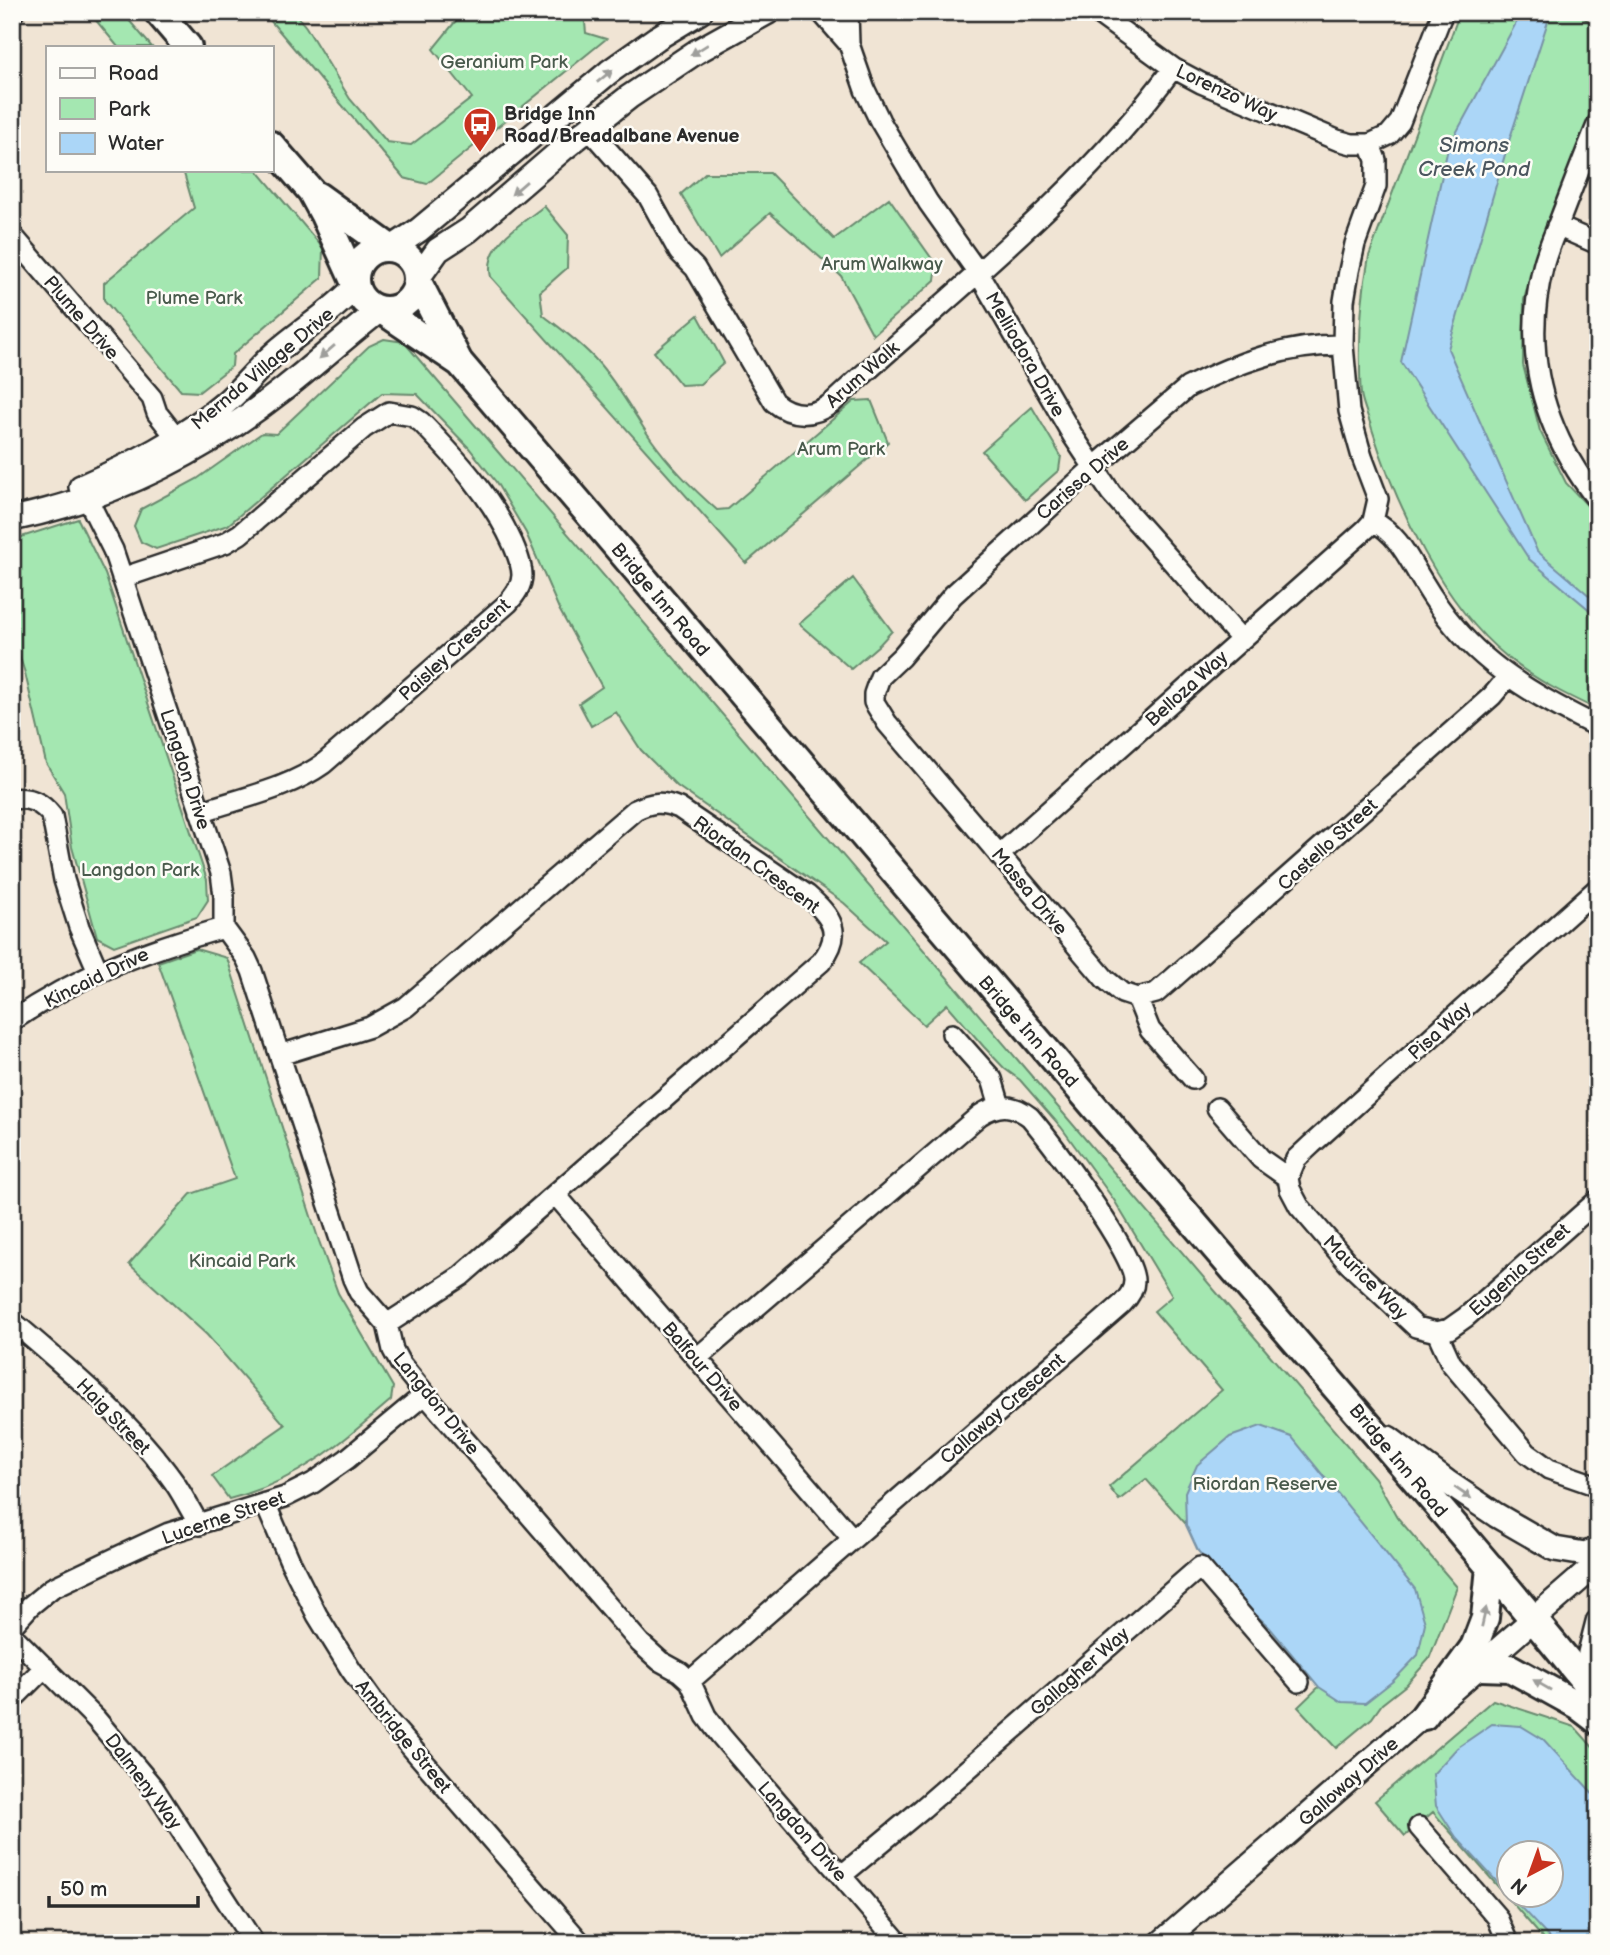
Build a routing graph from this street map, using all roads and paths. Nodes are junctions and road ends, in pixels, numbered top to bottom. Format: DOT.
graph roads {
  1 [pos="158,12"];
  2 [pos="700,12"];
  3 [pos="768,12"];
  4 [pos="821,12"];
  5 [pos="848,12"];
  6 [pos="1096,12"];
  7 [pos="1443,12"];
  8 [pos="849,44"];
  9 [pos="187,46"];
  10 [pos="1173,68"];
  11 [pos="1598,123"];
  12 [pos="589,129"];
  13 [pos="1370,144"];
  14 [pos="273,147"];
  15 [pos="311,191"];
  16 [pos="1558,226"];
  17 [pos="12,235"];
  18 [pos="1598,244"];
  19 [pos="391,248"];
  20 [pos="979,274"];
  21 [pos="418,280"];
  22 [pos="355,285"];
  23 [pos="382,311"];
  24 [pos="1343,345"];
  25 [pos="460,363"];
  26 [pos="186,438"];
  27 [pos="1093,468"];
  28 [pos="93,493"];
  29 [pos="1598,502"];
  30 [pos="13,519"];
  31 [pos="1373,521"];
  32 [pos="122,578"];
  33 [pos="1241,639"];
  34 [pos="1508,677"];
  35 [pos="874,694"];
  36 [pos="1598,727"];
  37 [pos="12,799"];
  38 [pos="200,812"];
  39 [pos="999,855"];
  40 [pos="1598,888"];
  41 [pos="224,928"];
  42 [pos="98,971"];
  43 [pos="1137,998"];
  44 [pos="12,1021"];
  45 [pos="952,1034"];
  46 [pos="280,1055"];
  47 [pos="1193,1079"];
  48 [pos="1000,1106"];
  49 [pos="1217,1108"];
  50 [pos="1288,1178"];
  51 [pos="555,1195"];
  52 [pos="1598,1200"];
  53 [pos="12,1321"];
  54 [pos="387,1324"];
  55 [pos="1437,1332"];
  56 [pos="696,1358"];
  57 [pos="425,1394"];
  58 [pos="1369,1424"];
  59 [pos="1589,1483"];
  60 [pos="265,1503"];
  61 [pos="199,1525"];
  62 [pos="852,1538"];
  63 [pos="1598,1549"];
  64 [pos="1598,1563"];
  65 [pos="1490,1567"];
  66 [pos="1535,1619"];
  67 [pos="1598,1622"];
  68 [pos="12,1626"];
  69 [pos="12,1635"];
  70 [pos="45,1667"];
  71 [pos="1480,1667"];
  72 [pos="690,1681"];
  73 [pos="1299,1682"];
  74 [pos="1595,1695"];
  75 [pos="12,1700"];
  76 [pos="1424,1716"];
  77 [pos="1598,1721"];
  78 [pos="1419,1827"];
  79 [pos="842,1875"];
  80 [pos="254,1943"];
  81 [pos="580,1943"];
  82 [pos="899,1943"];
  83 [pos="1161,1943"];
  84 [pos="1508,1943"];
  1 -- 9 [label="main road"];
  19 -- 2 [label="street, one-way"];
  3 -- 12 [label="street, one-way"];
  4 -- 8 [label="street, Melliodora Drive"];
  5 -- 8 [label="street, Melliodora Drive"];
  6 -- 10 [label="street, Lorenzo Way"];
  7 -- 13 [label="street"];
  8 -- 20 [label="street, Melliodora Drive"];
  10 -- 13 [label="street, Lorenzo Way"];
  10 -- 20 [label="street, Arum Walk"];
  11 -- 16 [label="street"];
  12 -- 20 [label="street, Arum Walk"];
  12 -- 21 [label="street, one-way"];
  13 -- 24 [label="street"];
  14 -- 15 [label="main road"];
  15 -- 19 [label="main road"];
  15 -- 22 [label="main road"];
  16 -- 18 [label="street"];
  16 -- 29 [label="street"];
  17 -- 26 [label="street, Plume Drive"];
  19 -- 21 [label="main road"];
  19 -- 22 [label="main road"];
  20 -- 27 [label="street, Melliodora Drive"];
  21 -- 23 [label="main road"];
  21 -- 25 [label="main road, Bridge Inn Road"];
  22 -- 23 [label="main road"];
  22 -- 26 [label="street, Mernda Village Drive"];
  23 -- 25 [label="main road, Bridge Inn Road"];
  23 -- 26 [label="street, Mernda Village Drive, one-way"];
  24 -- 27 [label="street, Carissa Drive"];
  24 -- 31 [label="street"];
  25 -- 58 [label="main road, Bridge Inn Road"];
  26 -- 28 [label="street, Mernda Village Drive"];
  27 -- 33 [label="street, Melliodora Drive"];
  27 -- 35 [label="street, Carissa Drive"];
  28 -- 30 [label="street, Mernda Village Drive"];
  28 -- 32 [label="street, Langdon Drive"];
  31 -- 33 [label="street, Belloza Way"];
  31 -- 34 [label="street"];
  32 -- 38 [label="street, Langdon Drive"];
  32 -- 38 [label="street, Paisley Crescent"];
  33 -- 39 [label="street, Belloza Way"];
  34 -- 36 [label="street"];
  34 -- 43 [label="street, Castello Street"];
  35 -- 39 [label="street, Massa Drive"];
  37 -- 42 [label="street"];
  38 -- 41 [label="street, Langdon Drive"];
  39 -- 43 [label="street, Massa Drive"];
  40 -- 50 [label="street, Pisa Way"];
  41 -- 42 [label="street, Kincaid Drive"];
  41 -- 46 [label="street, Langdon Drive"];
  42 -- 44 [label="street, Kincaid Drive"];
  43 -- 47 [label="street"];
  45 -- 48 [label="street"];
  46 -- 51 [label="street, Riordan Crescent"];
  46 -- 54 [label="street, Langdon Drive"];
  48 -- 56 [label="street"];
  48 -- 62 [label="street, Callaway Crescent"];
  49 -- 50 [label="street"];
  50 -- 55 [label="street, Maurice Way"];
  51 -- 54 [label="street, Riordan Crescent"];
  51 -- 56 [label="street, Balfour Drive"];
  52 -- 55 [label="street, Eugenia Street"];
  53 -- 61 [label="street, Haig Street"];
  54 -- 57 [label="street, Langdon Drive"];
  55 -- 59 [label="street"];
  56 -- 62 [label="street, Balfour Drive"];
  57 -- 60 [label="street, Lucerne Street"];
  57 -- 72 [label="street, Langdon Drive"];
  58 -- 63 [label="street, one-way"];
  58 -- 65 [label="main road, Bridge Inn Road"];
  60 -- 61 [label="street, Lucerne Street"];
  60 -- 81 [label="street, Ambridge Street"];
  61 -- 68 [label="street, Lucerne Street"];
  62 -- 72 [label="street, Callaway Crescent"];
  64 -- 66 [label="street, Galloway Drive"];
  65 -- 66 [label="main road, Bridge Inn Road"];
  76 -- 65 [label="main road, one-way"];
  66 -- 71 [label="street, Galloway Drive"];
  66 -- 74 [label="main road, Bridge Inn Road"];
  67 -- 74 [label="street"];
  69 -- 70 [label="street, Dalmeny Way"];
  70 -- 75 [label="street"];
  70 -- 80 [label="street, Dalmeny Way"];
  71 -- 76 [label="street, Galloway Drive"];
  77 -- 71 [label="main road, one-way"];
  72 -- 79 [label="street, Langdon Drive"];
  73 -- 79 [label="street, Gallagher Way"];
  76 -- 83 [label="street, Galloway Drive"];
  78 -- 84 [label="street"];
  79 -- 82 [label="street, Langdon Drive"];
}
